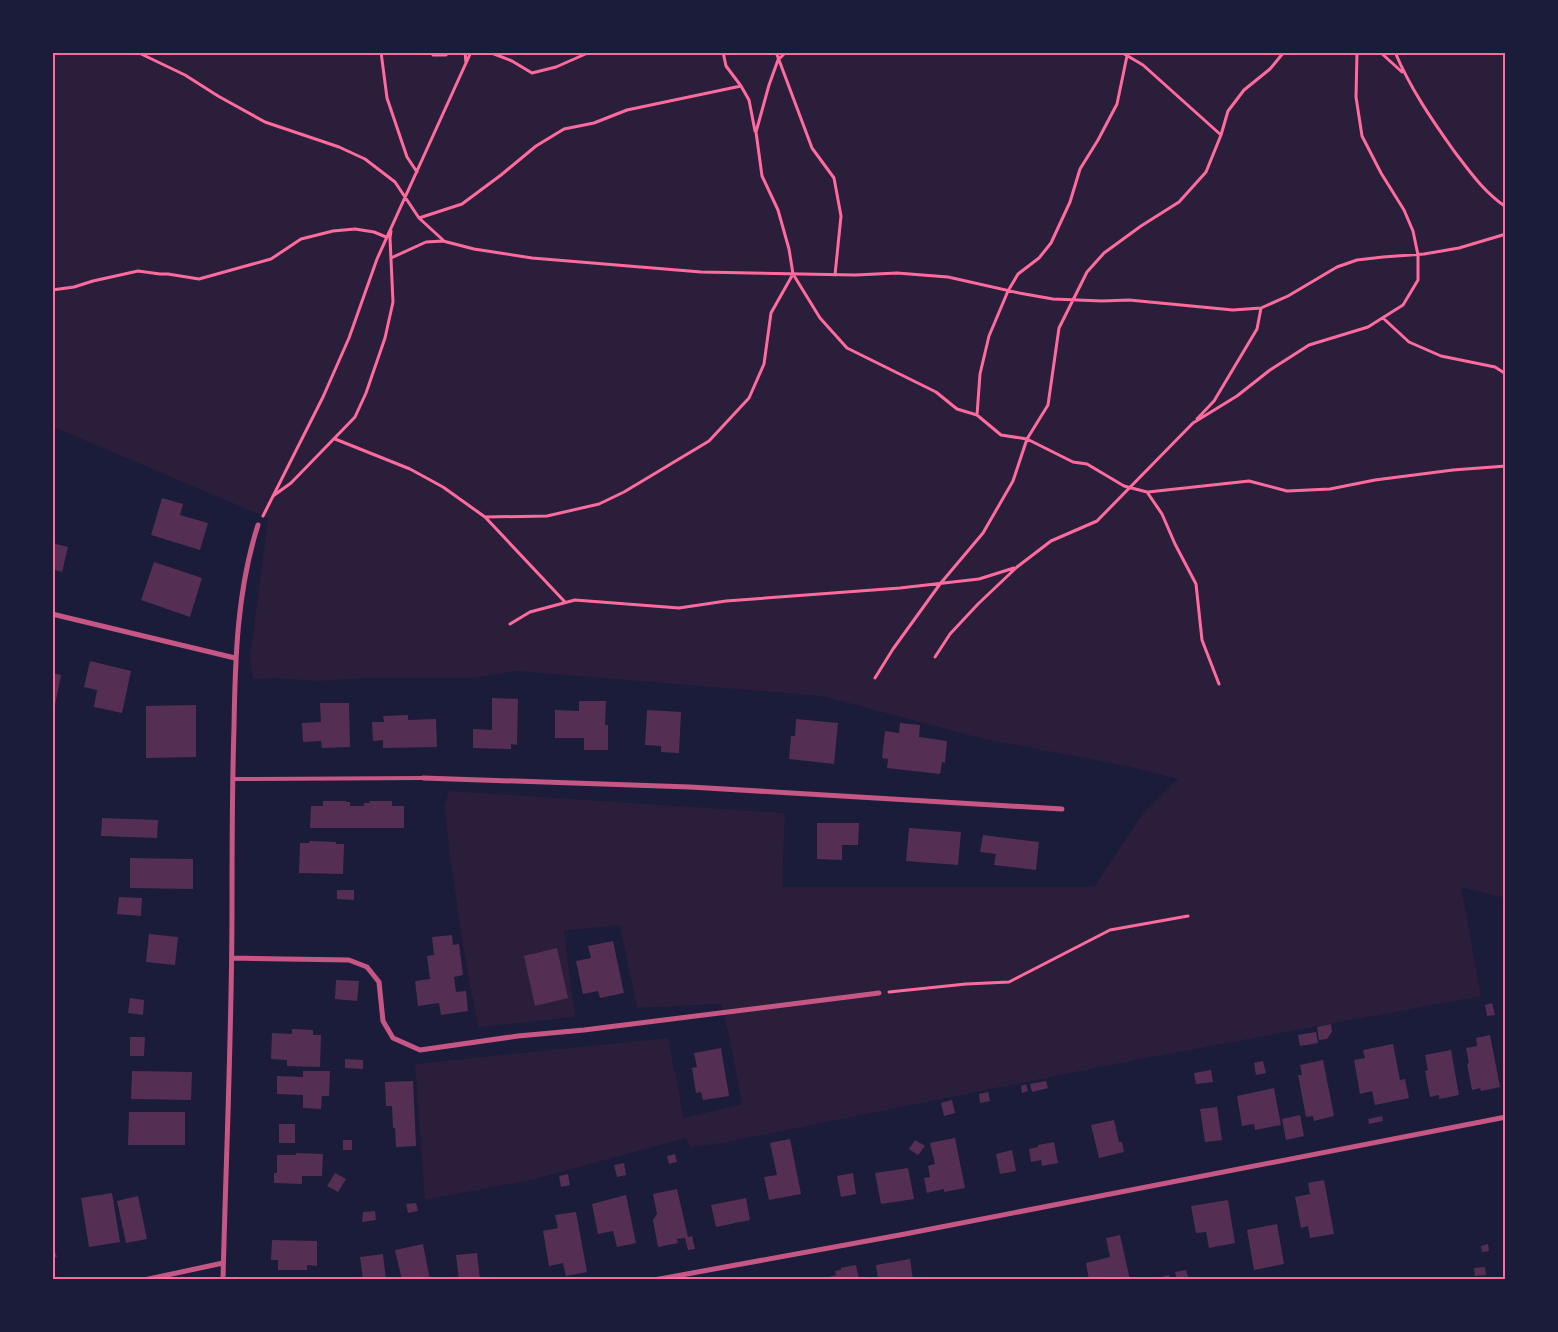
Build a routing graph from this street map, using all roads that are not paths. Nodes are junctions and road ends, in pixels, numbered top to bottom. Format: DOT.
graph roads {
  1 [pos="258,525"];
  2 [pos="52,614"];
  3 [pos="235,658"];
  4 [pos="423,778"];
  5 [pos="233,779"];
  6 [pos="1062,809"];
  7 [pos="232,958"];
  8 [pos="879,993"];
  9 [pos="1506,1117"];
  10 [pos="223,1263"];
  11 [pos="144,1280"];
  12 [pos="223,1280"];
  13 [pos="654,1280"];
  1 -- 3 [label="street"];
  2 -- 3 [label="street"];
  3 -- 5 [label="street"];
  4 -- 5 [label="lane"];
  4 -- 6 [label="street"];
  5 -- 7 [label="street"];
  7 -- 8 [label="street"];
  7 -- 10 [label="street"];
  9 -- 13 [label="street"];
  10 -- 11 [label="street"];
  10 -- 12 [label="street"];
}
